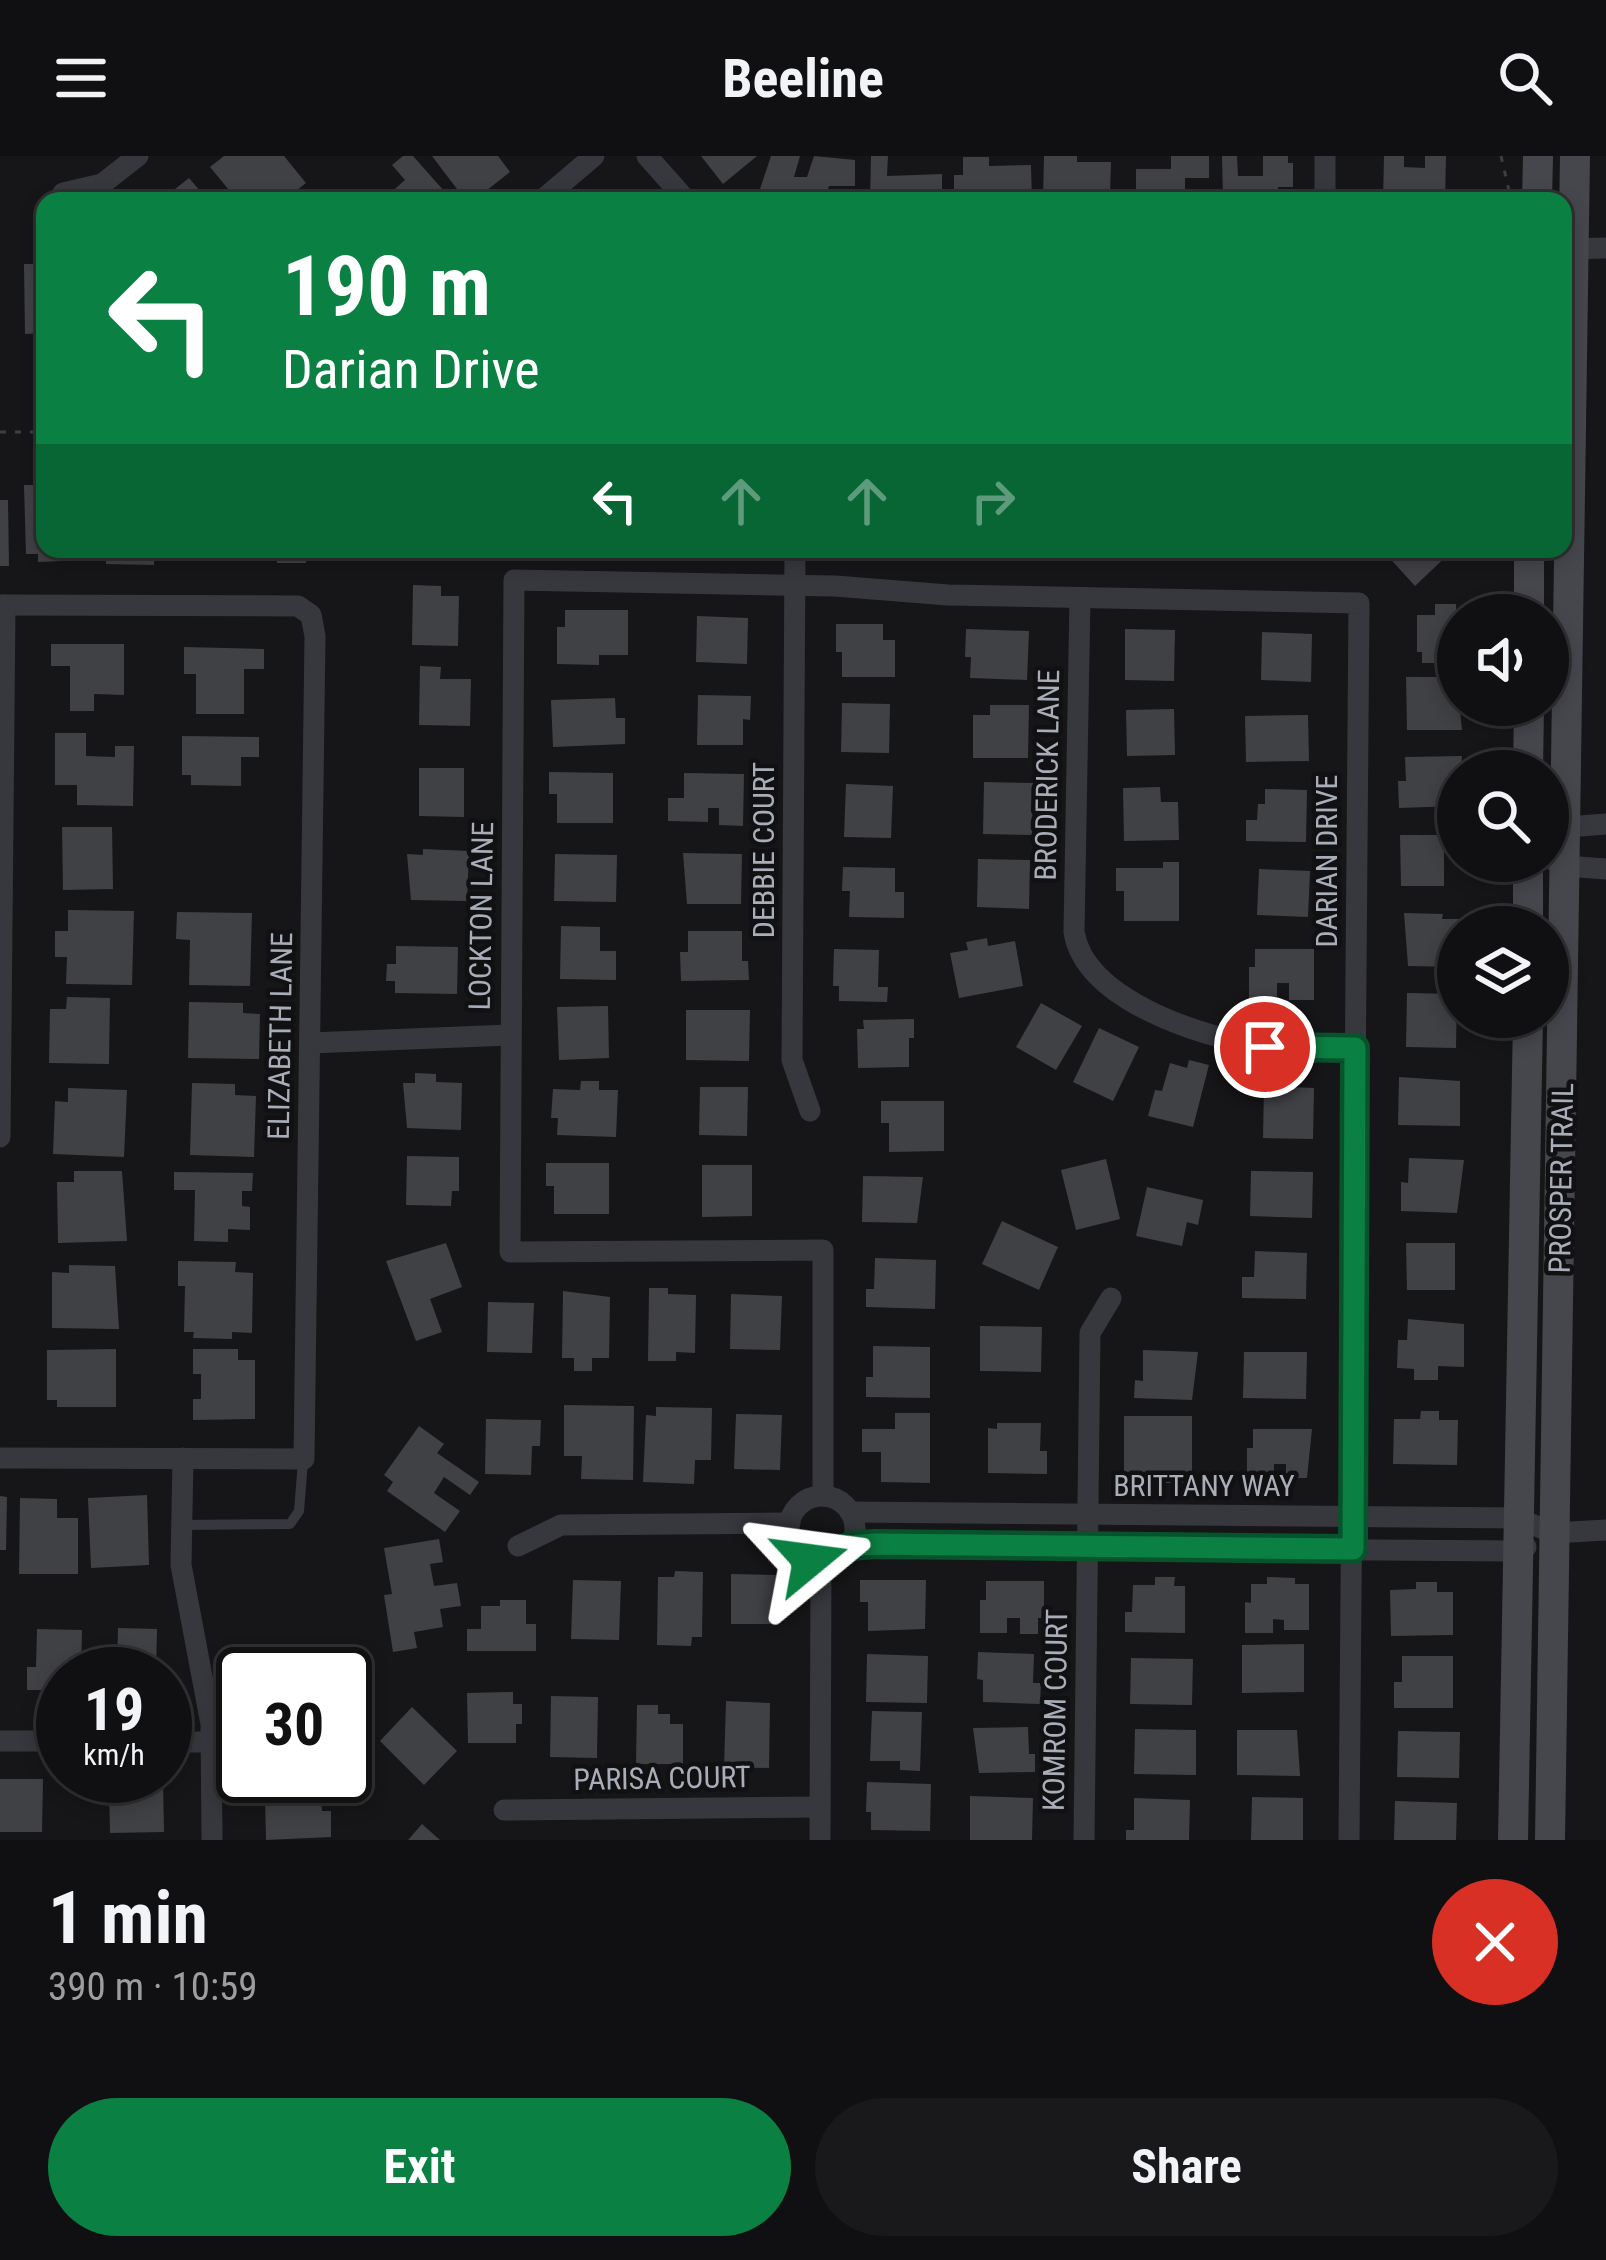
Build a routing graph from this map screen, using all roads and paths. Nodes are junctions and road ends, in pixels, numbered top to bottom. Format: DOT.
graph roads {
  1 [pos="138,156"];
  2 [pos="594,156"];
  3 [pos="647,156"];
  4 [pos="1325,156"];
  5 [pos="1501,156"];
  6 [pos="1538,156"];
  7 [pos="1574,156"];
  8 [pos="67,192"];
  9 [pos="552,192"];
  10 [pos="679,192"];
  11 [pos="1325,192"];
  12 [pos="1510,192"];
  13 [pos="1538,192"];
  14 [pos="1572,193"];
  15 [pos="1606,248"];
  16 [pos="1572,249"];
  17 [pos="0,432"];
  18 [pos="36,432"];
  19 [pos="795,558"];
  20 [pos="1529,558"];
  21 [pos="1563,558"];
  22 [pos="795,585"];
  23 [pos="1529,594"];
  24 [pos="1080,598"];
  25 [pos="3,605"];
  26 [pos="1559,750"];
  27 [pos="1606,824"];
  28 [pos="1569,830"];
  29 [pos="1569,864"];
  30 [pos="1606,869"];
  31 [pos="1557,882"];
  32 [pos="510,1035"];
  33 [pos="1527,1038"];
  34 [pos="310,1042"];
  35 [pos="1355,1048"];
  36 [pos="810,1111"];
  37 [pos="0,1137"];
  38 [pos="1111,1298"];
  39 [pos="0,1458"];
  40 [pos="183,1458"];
  41 [pos="304,1459"];
  42 [pos="823,1496"];
  43 [pos="850,1512"];
  44 [pos="1088,1515"];
  45 [pos="1353,1516"];
  46 [pos="1516,1519"];
  47 [pos="790,1522"];
  48 [pos="180,1525"];
  49 [pos="1606,1531"];
  50 [pos="1554,1533"];
  51 [pos="1088,1545"];
  52 [pos="518,1546"];
  53 [pos="850,1546"];
  54 [pos="1353,1549"];
  55 [pos="1516,1551"];
  56 [pos="821,1562"];
  57 [pos="0,1741"];
  58 [pos="36,1741"];
  59 [pos="192,1742"];
  60 [pos="212,1742"];
  61 [pos="820,1807"];
  62 [pos="504,1810"];
  63 [pos="212,1840"];
  64 [pos="820,1840"];
  65 [pos="1084,1840"];
  66 [pos="1349,1840"];
  67 [pos="1513,1840"];
  68 [pos="1550,1840"];
  1 -- 8 [label="street"];
  2 -- 9 [label="street"];
  3 -- 10 [label="street"];
  4 -- 11 [label="street"];
  5 -- 12 [label="path"];
  6 -- 13 [label="main road"];
  7 -- 14 [label="main road, PROSPER TRAIL"];
  15 -- 16 [label="street"];
  17 -- 18 [label="path"];
  19 -- 22 [label="street, DEBBIE COURT"];
  20 -- 23 [label="main road"];
  21 -- 26 [label="main road, PROSPER TRAIL"];
  22 -- 24 [label="street"];
  22 -- 32 [label="street, LOCKTON LANE"];
  22 -- 36 [label="street, DEBBIE COURT"];
  24 -- 35 [label="street, BRODERICK LANE"];
  24 -- 35 [label="street, DARIAN DRIVE"];
  25 -- 34 [label="street, ELIZABETH LANE"];
  25 -- 37 [label="street"];
  27 -- 28 [label="street"];
  29 -- 30 [label="street"];
  31 -- 50 [label="main road, PROSPER TRAIL"];
  32 -- 34 [label="street"];
  32 -- 42 [label="street, LOCKTON LANE"];
  33 -- 46 [label="main road, PROSPER TRAIL"];
  34 -- 41 [label="street, ELIZABETH LANE"];
  35 -- 45 [label="street, DARIAN DRIVE"];
  38 -- 44 [label="street, KOMROM COURT"];
  39 -- 40 [label="street"];
  40 -- 41 [label="street"];
  40 -- 48 [label="street"];
  41 -- 48 [label="lane"];
  42 -- 43 [label="street"];
  42 -- 47 [label="street"];
  43 -- 44 [label="street, BRITTANY WAY"];
  43 -- 53 [label="street"];
  44 -- 45 [label="street, BRITTANY WAY"];
  44 -- 51 [label="street, KOMROM COURT"];
  45 -- 46 [label="street, BRITTANY WAY"];
  45 -- 54 [label="street, DARIAN DRIVE"];
  46 -- 50 [label="street, BRITTANY WAY"];
  46 -- 55 [label="main road, PROSPER TRAIL"];
  47 -- 52 [label="street"];
  47 -- 56 [label="street"];
  48 -- 60 [label="street"];
  49 -- 50 [label="street, BRITTANY WAY"];
  50 -- 55 [label="street, BRITTANY WAY"];
  50 -- 68 [label="main road, PROSPER TRAIL"];
  51 -- 53 [label="street, BRITTANY WAY"];
  51 -- 54 [label="street, BRITTANY WAY"];
  51 -- 65 [label="street, KOMROM COURT"];
  53 -- 56 [label="street"];
  54 -- 55 [label="street, BRITTANY WAY"];
  54 -- 66 [label="street, DARIAN DRIVE"];
  55 -- 67 [label="main road, PROSPER TRAIL"];
  56 -- 61 [label="street"];
  57 -- 58 [label="street"];
  59 -- 60 [label="street"];
  60 -- 63 [label="street"];
  61 -- 62 [label="street, PARISA COURT"];
  61 -- 64 [label="street"];
}
